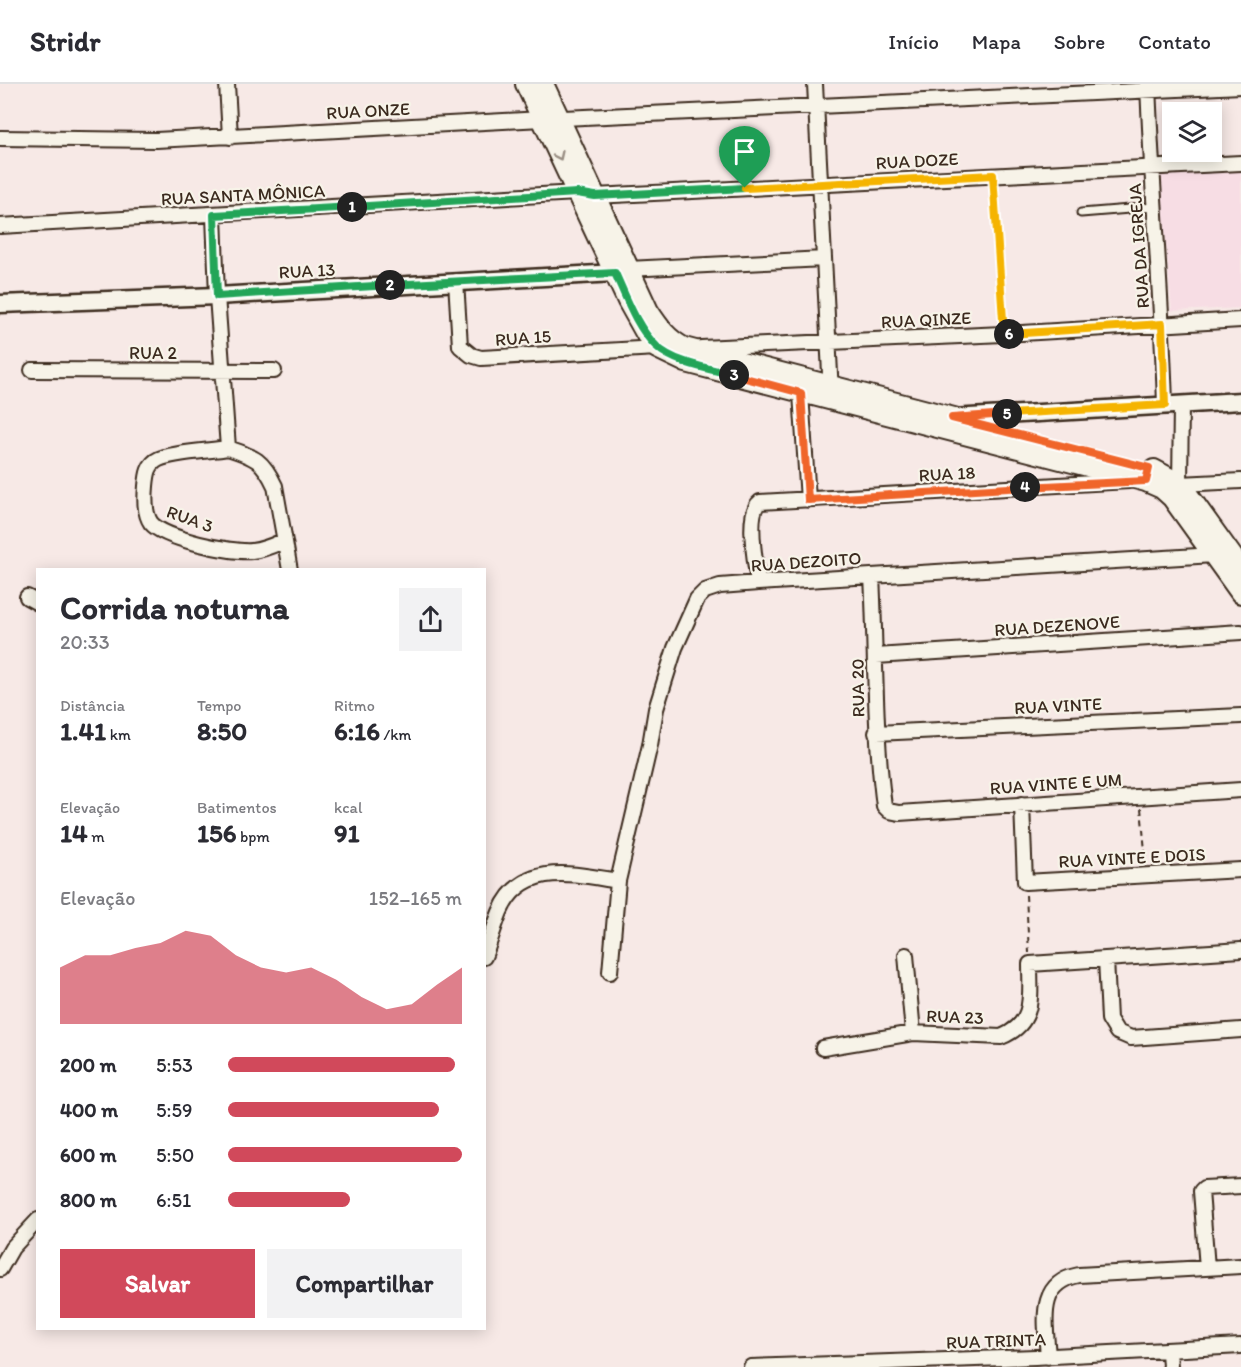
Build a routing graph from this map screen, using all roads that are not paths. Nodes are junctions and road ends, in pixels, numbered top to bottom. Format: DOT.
graph roads {
  1 [pos="226,84"];
  2 [pos="525,84"];
  3 [pos="543,84"];
  4 [pos="814,84"];
  5 [pos="1241,86"];
  6 [pos="1148,88"];
  7 [pos="816,106"];
  8 [pos="551,118"];
  9 [pos="230,137"];
  10 [pos="0,138"];
  11 [pos="1241,163"];
  12 [pos="1151,168"];
  13 [pos="820,185"];
  14 [pos="586,194"];
  15 [pos="1154,207"];
  16 [pos="1081,213"];
  17 [pos="214,215"];
  18 [pos="0,226"];
  19 [pos="824,259"];
  20 [pos="622,271"];
  21 [pos="456,281"];
  22 [pos="217,296"];
  23 [pos="0,304"];
  24 [pos="1241,320"];
  25 [pos="1162,324"];
  26 [pos="828,342"];
  27 [pos="657,348"];
  28 [pos="684,348"];
  29 [pos="32,370"];
  30 [pos="274,371"];
  31 [pos="222,372"];
  32 [pos="801,393"];
  33 [pos="831,393"];
  34 [pos="1241,401"];
  35 [pos="1173,405"];
  36 [pos="952,418"];
  37 [pos="228,448"];
  38 [pos="1147,474"];
  39 [pos="1241,481"];
  40 [pos="1180,484"];
  41 [pos="808,500"];
  42 [pos="284,541"];
  43 [pos="1232,558"];
  44 [pos="290,568"];
  45 [pos="872,576"];
  46 [pos="758,583"];
  47 [pos="1241,593"];
  48 [pos="1241,632"];
  49 [pos="876,656"];
  50 [pos="1241,716"];
  51 [pos="876,733"];
  52 [pos="1241,790"];
  53 [pos="883,798"];
  54 [pos="1022,804"];
  55 [pos="1241,870"];
  56 [pos="618,881"];
  57 [pos="1241,950"];
  58 [pos="486,951"];
  59 [pos="906,955"];
  60 [pos="1106,959"];
  61 [pos="610,972"];
  62 [pos="1241,1030"];
  63 [pos="913,1033"];
  64 [pos="823,1048"];
  65 [pos="1241,1186"];
  66 [pos="36,1222"];
  67 [pos="1241,1266"];
  68 [pos="1207,1268"];
  69 [pos="0,1269"];
  70 [pos="1241,1346"];
  71 [pos="1169,1351"];
  72 [pos="1048,1357"];
  73 [pos="751,1367"];
  74 [pos="1170,1367"];
  1 -- 9 [label="street"];
  2 -- 8 [label="main road"];
  3 -- 8 [label="main road"];
  4 -- 7 [label="street"];
  5 -- 6 [label="street, RUA ONZE"];
  6 -- 7 [label="street, RUA ONZE"];
  6 -- 12 [label="street, RUA DA IGREJA"];
  7 -- 8 [label="street, RUA ONZE"];
  7 -- 13 [label="street"];
  8 -- 9 [label="street, RUA ONZE"];
  8 -- 14 [label="main road"];
  9 -- 10 [label="street, RUA ONZE"];
  11 -- 12 [label="street, RUA DOZE"];
  12 -- 13 [label="street, RUA DOZE"];
  12 -- 15 [label="street, RUA DA IGREJA"];
  13 -- 14 [label="street, RUA DOZE"];
  13 -- 19 [label="street"];
  14 -- 17 [label="street, RUA SANTA MÔNICA"];
  14 -- 20 [label="main road"];
  15 -- 16 [label="lane"];
  15 -- 25 [label="street, RUA DA IGREJA"];
  17 -- 18 [label="street, RUA SANTA MÔNICA"];
  17 -- 22 [label="street"];
  19 -- 20 [label="street, RUA 13"];
  19 -- 26 [label="street"];
  20 -- 21 [label="street, RUA 13"];
  20 -- 27 [label="main road"];
  20 -- 28 [label="main road"];
  21 -- 22 [label="street, RUA 13"];
  21 -- 27 [label="street, RUA 15"];
  22 -- 23 [label="street, RUA 13"];
  22 -- 31 [label="street"];
  24 -- 25 [label="street, RUA QINZE"];
  25 -- 26 [label="street, RUA QINZE"];
  25 -- 35 [label="street, RUA DA IGREJA"];
  26 -- 28 [label="street, RUA QINZE"];
  26 -- 33 [label="street"];
  27 -- 32 [label="main road"];
  28 -- 33 [label="main road"];
  29 -- 31 [label="street, RUA 2"];
  30 -- 31 [label="street, RUA 2"];
  31 -- 37 [label="street"];
  32 -- 33 [label="main road"];
  32 -- 41 [label="street"];
  33 -- 36 [label="main road"];
  33 -- 38 [label="main road"];
  34 -- 35 [label="street"];
  35 -- 36 [label="street"];
  35 -- 40 [label="street, RUA DA IGREJA"];
  36 -- 38 [label="main road"];
  37 -- 42 [label="street"];
  37 -- 42 [label="street, RUA 3"];
  38 -- 40 [label="main road"];
  38 -- 41 [label="street, RUA 18"];
  38 -- 43 [label="main road"];
  39 -- 40 [label="street"];
  40 -- 43 [label="main road"];
  41 -- 46 [label="street, RUA 18"];
  42 -- 44 [label="street"];
  43 -- 45 [label="street, RUA DEZOITO"];
  43 -- 47 [label="main road"];
  45 -- 46 [label="street, RUA DEZOITO"];
  45 -- 49 [label="street, RUA 20"];
  46 -- 56 [label="street, RUA DEZOITO"];
  48 -- 49 [label="street, RUA DEZENOVE"];
  49 -- 51 [label="street, RUA 20"];
  50 -- 51 [label="street, RUA VINTE"];
  51 -- 53 [label="street, RUA 20"];
  52 -- 54 [label="street, RUA VINTE E UM"];
  53 -- 54 [label="street, RUA VINTE E UM"];
  54 -- 55 [label="street, RUA VINTE E DOIS"];
  56 -- 58 [label="street"];
  56 -- 61 [label="street, RUA DEZOITO"];
  57 -- 60 [label="street"];
  59 -- 63 [label="street"];
  60 -- 62 [label="street"];
  60 -- 63 [label="street, RUA 23"];
  63 -- 64 [label="street, RUA 23"];
  65 -- 68 [label="street"];
  66 -- 69 [label="street"];
  67 -- 68 [label="street"];
  68 -- 72 [label="street"];
  70 -- 71 [label="street, RUA TRINTA"];
  71 -- 72 [label="street, RUA TRINTA"];
  71 -- 74 [label="street"];
  72 -- 73 [label="street, RUA TRINTA"];
}
